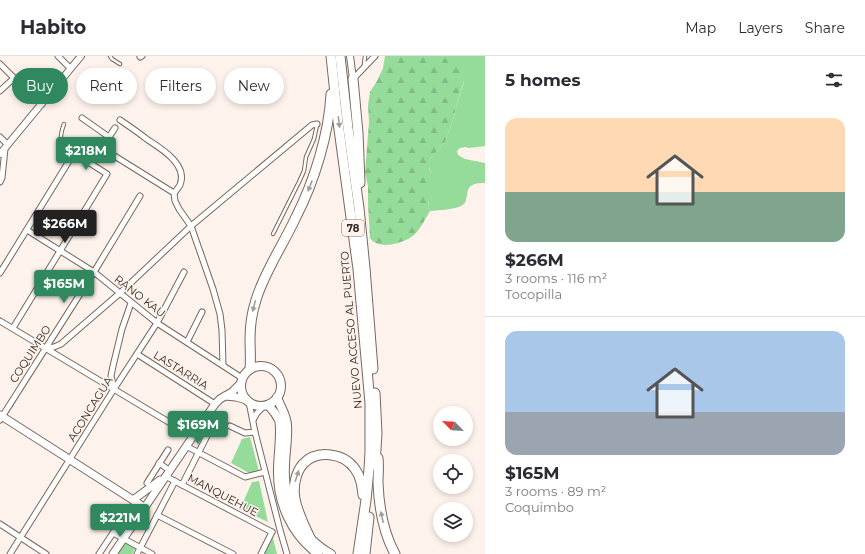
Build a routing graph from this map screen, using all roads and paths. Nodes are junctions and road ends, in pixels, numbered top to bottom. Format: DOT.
graph roads {
  1 [pos="58,56"];
  2 [pos="81,56"];
  3 [pos="110,56"];
  4 [pos="331,56"];
  5 [pos="340,56"];
  6 [pos="350,56"];
  7 [pos="365,56"];
  8 [pos="375,56"];
  9 [pos="0,64"];
  10 [pos="120,64"];
  11 [pos="70,68"];
  12 [pos="364,68"];
  13 [pos="332,70"];
  14 [pos="68,71"];
  15 [pos="12,76"];
  16 [pos="353,79"];
  17 [pos="12,80"];
  18 [pos="0,91"];
  19 [pos="42,104"];
  20 [pos="82,118"];
  21 [pos="120,120"];
  22 [pos="64,124"];
  23 [pos="317,124"];
  24 [pos="116,128"];
  25 [pos="0,137"];
  26 [pos="109,137"];
  27 [pos="6,147"];
  28 [pos="74,153"];
  29 [pos="0,154"];
  30 [pos="0,182"];
  31 [pos="174,193"];
  32 [pos="140,196"];
  33 [pos="359,208"];
  34 [pos="192,226"];
  35 [pos="27,230"];
  36 [pos="273,234"];
  37 [pos="60,251"];
  38 [pos="94,272"];
  39 [pos="184,272"];
  40 [pos="0,273"];
  41 [pos="120,293"];
  42 [pos="132,303"];
  43 [pos="202,312"];
  44 [pos="0,321"];
  45 [pos="157,323"];
  46 [pos="13,328"];
  47 [pos="187,342"];
  48 [pos="46,348"];
  49 [pos="136,354"];
  50 [pos="223,365"];
  51 [pos="250,369"];
  52 [pos="242,381"];
  53 [pos="114,389"];
  54 [pos="225,396"];
  55 [pos="277,397"];
  56 [pos="248,401"];
  57 [pos="215,404"];
  58 [pos="266,405"];
  59 [pos="1,417"];
  60 [pos="252,421"];
  61 [pos="230,426"];
  62 [pos="210,430"];
  63 [pos="255,432"];
  64 [pos="192,436"];
  65 [pos="377,445"];
  66 [pos="186,446"];
  67 [pos="168,450"];
  68 [pos="198,452"];
  69 [pos="69,460"];
  70 [pos="159,463"];
  71 [pos="265,472"];
  72 [pos="167,473"];
  73 [pos="175,481"];
  74 [pos="147,483"];
  75 [pos="182,485"];
  76 [pos="133,500"];
  77 [pos="144,507"];
  78 [pos="127,512"];
  79 [pos="364,513"];
  80 [pos="157,515"];
  81 [pos="0,524"];
  82 [pos="280,530"];
  83 [pos="272,532"];
  84 [pos="113,534"];
  85 [pos="20,537"];
  86 [pos="123,539"];
  87 [pos="312,540"];
  88 [pos="140,548"];
  89 [pos="10,554"];
  90 [pos="46,554"];
  91 [pos="99,554"];
  92 [pos="113,554"];
  93 [pos="137,554"];
  94 [pos="152,554"];
  95 [pos="233,554"];
  96 [pos="261,554"];
  97 [pos="287,554"];
  98 [pos="318,554"];
  99 [pos="331,554"];
  100 [pos="358,554"];
  101 [pos="365,554"];
  102 [pos="395,554"];
  1 -- 11 [label="street"];
  2 -- 11 [label="street"];
  3 -- 10 [label="lane"];
  4 -- 13 [label="highway, NUEVO ACCESO AL PUERTO / 78"];
  5 -- 33 [label="highway, NUEVO ACCESO AL PUERTO / 78"];
  6 -- 16 [label="street"];
  7 -- 12 [label="lane"];
  8 -- 12 [label="street"];
  9 -- 15 [label="street"];
  11 -- 14 [label="street"];
  12 -- 16 [label="street"];
  13 -- 51 [label="highway, one-way"];
  13 -- 79 [label="highway, NUEVO ACCESO AL PUERTO / 78, one-way"];
  16 -- 33 [label="highway"];
  17 -- 18 [label="street"];
  19 -- 27 [label="street"];
  20 -- 26 [label="street"];
  21 -- 31 [label="street"];
  22 -- 28 [label="lane"];
  23 -- 34 [label="street"];
  23 -- 36 [label="lane"];
  24 -- 26 [label="street"];
  25 -- 27 [label="street"];
  26 -- 31 [label="street"];
  27 -- 29 [label="street"];
  27 -- 30 [label="street"];
  28 -- 35 [label="street"];
  28 -- 37 [label="street"];
  31 -- 34 [label="street"];
  32 -- 38 [label="street, COQUIMBO"];
  33 -- 65 [label="highway, NUEVO ACCESO AL PUERTO / 78"];
  34 -- 41 [label="street"];
  34 -- 50 [label="street"];
  35 -- 37 [label="street, RANO KAU"];
  35 -- 40 [label="street"];
  37 -- 38 [label="street, RANO KAU"];
  37 -- 46 [label="street"];
  38 -- 41 [label="street, RANO KAU"];
  38 -- 48 [label="street, COQUIMBO"];
  39 -- 45 [label="street, ACONCAGUA"];
  41 -- 42 [label="street, RANO KAU"];
  41 -- 48 [label="street"];
  42 -- 45 [label="street, RANO KAU"];
  42 -- 53 [label="street"];
  43 -- 47 [label="street"];
  44 -- 46 [label="street"];
  45 -- 47 [label="street, RANO KAU"];
  45 -- 49 [label="street, ACONCAGUA"];
  46 -- 48 [label="street"];
  47 -- 50 [label="street, RANO KAU"];
  48 -- 53 [label="street"];
  48 -- 59 [label="street, COQUIMBO"];
  49 -- 53 [label="street, ACONCAGUA"];
  49 -- 57 [label="street, LASTARRIA"];
  50 -- 52 [label="street, RANO KAU"];
  51 -- 52 [label="highway"];
  51 -- 55 [label="highway"];
  52 -- 54 [label="main road"];
  52 -- 56 [label="highway"];
  53 -- 64 [label="street"];
  53 -- 69 [label="street, ACONCAGUA"];
  54 -- 56 [label="main road"];
  54 -- 57 [label="main road"];
  55 -- 58 [label="highway"];
  55 -- 87 [label="highway"];
  56 -- 58 [label="highway"];
  56 -- 60 [label="street"];
  57 -- 64 [label="main road"];
  58 -- 60 [label="street"];
  58 -- 98 [label="highway"];
  59 -- 69 [label="main road"];
  60 -- 63 [label="street"];
  61 -- 63 [label="street"];
  62 -- 68 [label="street"];
  63 -- 71 [label="street"];
  64 -- 66 [label="main road"];
  65 -- 101 [label="highway, NUEVO ACCESO AL PUERTO / 78"];
  102 -- 65 [label="highway, one-way"];
  66 -- 68 [label="street"];
  66 -- 72 [label="main road"];
  67 -- 70 [label="street"];
  68 -- 71 [label="street"];
  68 -- 75 [label="street"];
  69 -- 76 [label="main road"];
  69 -- 85 [label="street, ACONCAGUA"];
  70 -- 72 [label="street, MANQUEHUE"];
  70 -- 74 [label="street"];
  71 -- 82 [label="street"];
  72 -- 73 [label="street, MANQUEHUE"];
  72 -- 76 [label="main road"];
  72 -- 77 [label="main road"];
  73 -- 75 [label="street, MANQUEHUE"];
  73 -- 80 [label="street"];
  75 -- 83 [label="street, MANQUEHUE"];
  76 -- 77 [label="main road"];
  77 -- 86 [label="main road"];
  78 -- 84 [label="street"];
  87 -- 79 [label="highway, one-way"];
  79 -- 100 [label="highway, NUEVO ACCESO AL PUERTO / 78"];
  80 -- 88 [label="street"];
  80 -- 95 [label="street"];
  81 -- 85 [label="street"];
  82 -- 83 [label="street"];
  82 -- 97 [label="street"];
  83 -- 96 [label="street"];
  84 -- 86 [label="street"];
  84 -- 91 [label="street"];
  85 -- 89 [label="street, ACONCAGUA"];
  85 -- 90 [label="street"];
  86 -- 88 [label="street"];
  86 -- 92 [label="main road"];
  87 -- 99 [label="highway"];
  88 -- 93 [label="street"];
  88 -- 94 [label="street"];
}
